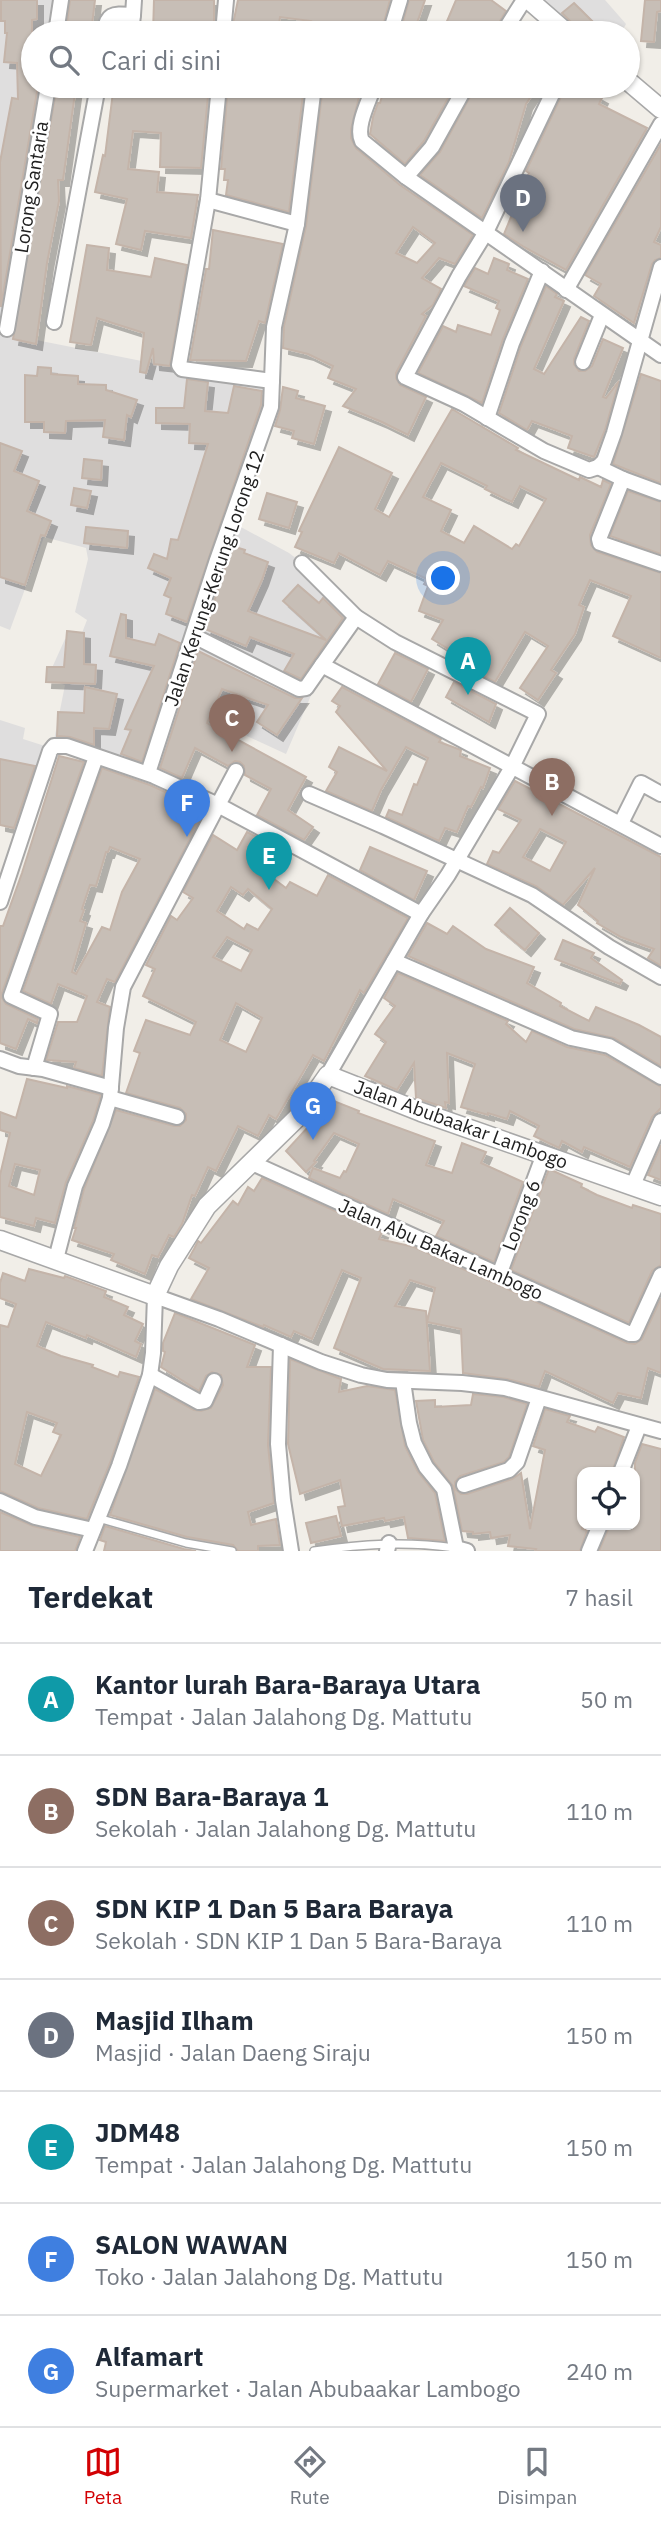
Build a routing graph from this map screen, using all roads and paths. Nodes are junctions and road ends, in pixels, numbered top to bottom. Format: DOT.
graph roads {
  1 [pos="61,0"];
  2 [pos="134,0"];
  3 [pos="226,0"];
  4 [pos="400,0"];
  5 [pos="526,0"];
  6 [pos="133,15"];
  7 [pos="58,21"];
  8 [pos="107,21"];
  9 [pos="132,21"];
  10 [pos="224,21"];
  11 [pos="394,21"];
  12 [pos="511,21"];
  13 [pos="553,21"];
  14 [pos="640,91"];
  15 [pos="46,98"];
  16 [pos="96,98"];
  17 [pos="218,98"];
  18 [pos="313,98"];
  19 [pos="370,98"];
  20 [pos="459,98"];
  21 [pos="550,98"];
  22 [pos="661,109"];
  23 [pos="661,124"];
  24 [pos="406,177"];
  25 [pos="208,200"];
  26 [pos="297,224"];
  27 [pos="486,232"];
  28 [pos="661,267"];
  29 [pos="542,271"];
  30 [pos="566,290"];
  31 [pos="602,315"];
  32 [pos="54,322"];
  33 [pos="7,329"];
  34 [pos="640,339"];
  35 [pos="661,355"];
  36 [pos="583,362"];
  37 [pos="272,381"];
  38 [pos="487,418"];
  39 [pos="598,467"];
  40 [pos="623,479"];
  41 [pos="661,493"];
  42 [pos="302,563"];
  43 [pos="661,564"];
  44 [pos="356,617"];
  45 [pos="194,636"];
  46 [pos="322,665"];
  47 [pos="96,757"];
  48 [pos="512,767"];
  49 [pos="236,771"];
  50 [pos="148,774"];
  51 [pos="309,794"];
  52 [pos="661,794"];
  53 [pos="218,805"];
  54 [pos="621,823"];
  55 [pos="661,846"];
  56 [pos="455,861"];
  57 [pos="0,902"];
  58 [pos="421,914"];
  59 [pos="394,961"];
  60 [pos="661,977"];
  61 [pos="0,1059"];
  62 [pos="34,1068"];
  63 [pos="328,1075"];
  64 [pos="661,1077"];
  65 [pos="111,1093"];
  66 [pos="177,1117"];
  67 [pos="661,1121"];
  68 [pos="544,1154"];
  69 [pos="252,1163"];
  70 [pos="632,1185"];
  71 [pos="661,1196"];
  72 [pos="0,1240"];
  73 [pos="56,1259"];
  74 [pos="499,1275"];
  75 [pos="661,1275"];
  76 [pos="155,1296"];
  77 [pos="281,1345"];
  78 [pos="150,1375"];
  79 [pos="214,1381"];
  80 [pos="403,1381"];
  81 [pos="539,1398"];
  82 [pos="639,1426"];
  83 [pos="661,1431"];
  84 [pos="623,1467"];
  85 [pos="464,1485"];
  86 [pos="0,1502"];
  87 [pos="96,1524"];
  88 [pos="598,1530"];
  89 [pos="388,1547"];
  90 [pos="462,1549"];
  91 [pos="85,1551"];
  92 [pos="232,1551"];
  93 [pos="291,1551"];
  94 [pos="314,1551"];
  95 [pos="589,1551"];
  1 -- 7 [label="street"];
  2 -- 6 [label="street"];
  3 -- 10 [label="street"];
  4 -- 11 [label="street"];
  5 -- 12 [label="street"];
  5 -- 13 [label="street"];
  6 -- 8 [label="street"];
  6 -- 9 [label="street"];
  14 -- 22 [label="street"];
  15 -- 33 [label="street, Lorong Santaria"];
  16 -- 32 [label="street"];
  17 -- 25 [label="street"];
  18 -- 26 [label="street, Jalan Kerung-Kerung Lorong 12"];
  19 -- 24 [label="street"];
  20 -- 24 [label="street"];
  21 -- 27 [label="street"];
  23 -- 30 [label="street"];
  24 -- 27 [label="street"];
  25 -- 26 [label="street"];
  25 -- 37 [label="street"];
  26 -- 37 [label="street, Jalan Kerung-Kerung Lorong 12"];
  27 -- 29 [label="street"];
  27 -- 38 [label="street"];
  28 -- 34 [label="street"];
  29 -- 30 [label="street"];
  29 -- 38 [label="street"];
  30 -- 31 [label="street"];
  31 -- 34 [label="street"];
  31 -- 36 [label="street"];
  34 -- 35 [label="street"];
  34 -- 39 [label="street"];
  37 -- 45 [label="street, Jalan Kerung-Kerung Lorong 12"];
  38 -- 39 [label="street"];
  39 -- 40 [label="street"];
  40 -- 41 [label="street"];
  40 -- 43 [label="street"];
  42 -- 44 [label="street"];
  44 -- 46 [label="street"];
  44 -- 48 [label="street"];
  45 -- 46 [label="street"];
  45 -- 50 [label="street, Jalan Kerung-Kerung Lorong 12"];
  46 -- 48 [label="street"];
  47 -- 50 [label="street"];
  47 -- 57 [label="street"];
  47 -- 62 [label="street"];
  48 -- 54 [label="street"];
  48 -- 56 [label="street"];
  49 -- 53 [label="street"];
  50 -- 53 [label="street"];
  51 -- 56 [label="street"];
  52 -- 54 [label="street"];
  53 -- 58 [label="street"];
  53 -- 65 [label="street"];
  54 -- 55 [label="street"];
  56 -- 58 [label="street"];
  56 -- 60 [label="street"];
  58 -- 59 [label="street"];
  59 -- 63 [label="street"];
  59 -- 64 [label="street"];
  61 -- 62 [label="street"];
  62 -- 65 [label="street"];
  63 -- 68 [label="street, Jalan Abubaakar Lambogo"];
  63 -- 69 [label="street"];
  65 -- 66 [label="street"];
  65 -- 73 [label="street"];
  67 -- 70 [label="street"];
  68 -- 70 [label="street, Jalan Abubaakar Lambogo"];
  68 -- 74 [label="street, Lorong 6"];
  69 -- 74 [label="street, Jalan Abu Bakar Lambogo"];
  69 -- 76 [label="street"];
  70 -- 71 [label="street, Jalan Abubaakar Lambogo"];
  72 -- 73 [label="street"];
  73 -- 76 [label="street"];
  74 -- 75 [label="street, Jalan Abu Bakar Lambogo"];
  76 -- 77 [label="street"];
  76 -- 78 [label="street"];
  77 -- 80 [label="street"];
  77 -- 93 [label="street"];
  78 -- 79 [label="street"];
  78 -- 87 [label="street"];
  80 -- 81 [label="street"];
  80 -- 90 [label="street"];
  81 -- 82 [label="street"];
  81 -- 85 [label="street"];
  82 -- 83 [label="street"];
  82 -- 84 [label="street"];
  86 -- 87 [label="street"];
  87 -- 91 [label="street"];
  87 -- 92 [label="lane"];
  88 -- 95 [label="street"];
  89 -- 90 [label="lane"];
  89 -- 94 [label="lane"];
}
